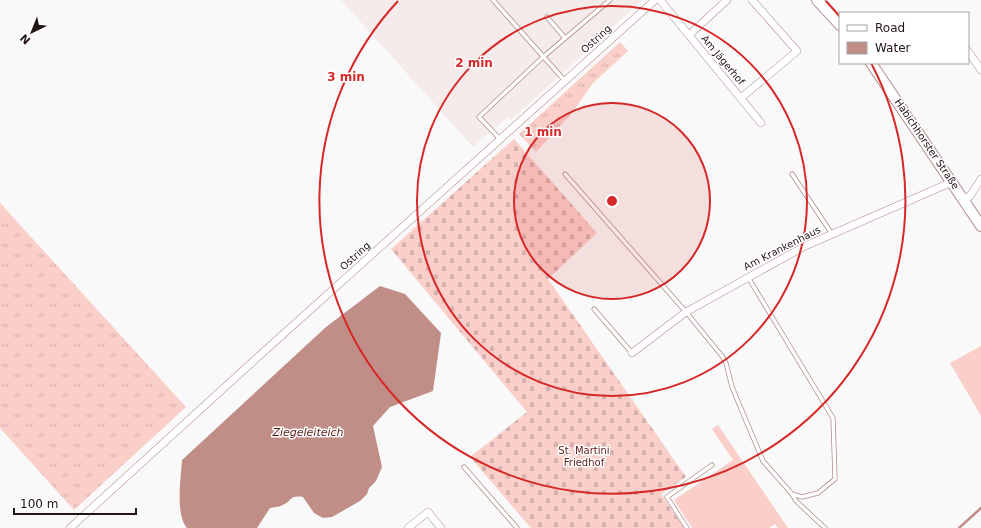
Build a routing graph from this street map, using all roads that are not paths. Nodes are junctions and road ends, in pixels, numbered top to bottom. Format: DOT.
graph roads {
  1 [pos="493,0"];
  2 [pos="610,0"];
  3 [pos="660,0"];
  4 [pos="727,0"];
  5 [pos="752,0"];
  6 [pos="817,0"];
  7 [pos="651,1"];
  8 [pos="547,17"];
  9 [pos="839,24"];
  10 [pos="689,35"];
  11 [pos="565,38"];
  12 [pos="969,52"];
  13 [pos="543,57"];
  14 [pos="872,64"];
  15 [pos="981,70"];
  16 [pos="565,81"];
  17 [pos="742,98"];
  18 [pos="761,123"];
  19 [pos="500,139"];
  20 [pos="565,174"];
  21 [pos="792,174"];
  22 [pos="981,179"];
  23 [pos="952,182"];
  24 [pos="964,200"];
  25 [pos="981,226"];
  26 [pos="832,234"];
  27 [pos="748,276"];
  28 [pos="594,309"];
  29 [pos="686,312"];
  30 [pos="632,353"];
  31 [pos="712,465"];
  32 [pos="464,467"];
  33 [pos="792,494"];
  34 [pos="76,522"];
  35 [pos="70,528"];
  36 [pos="82,528"];
  37 [pos="408,528"];
  38 [pos="441,528"];
  39 [pos="517,528"];
  40 [pos="687,528"];
  41 [pos="824,528"];
  1 -- 13 [label="lane"];
  2 -- 11 [label="lane"];
  3 -- 10 [label="street, Am Jägerhof"];
  4 -- 10 [label="street, Am Jägerhof"];
  5 -- 17 [label="street, Am Jägerhof"];
  6 -- 9 [label="main road"];
  7 -- 16 [label="street, Ostring"];
  8 -- 11 [label="lane"];
  10 -- 17 [label="street, Am Jägerhof"];
  11 -- 13 [label="lane"];
  12 -- 15 [label="street"];
  13 -- 16 [label="lane"];
  13 -- 19 [label="lane"];
  14 -- 23 [label="main road, Habichhorster Straße"];
  16 -- 19 [label="street, Ostring"];
  17 -- 18 [label="street, Am Jägerhof"];
  19 -- 34 [label="street, Ostring"];
  20 -- 29 [label="lane"];
  21 -- 26 [label="lane"];
  22 -- 24 [label="street"];
  23 -- 24 [label="main road, Habichhorster Straße"];
  23 -- 26 [label="street, Am Krankenhaus"];
  24 -- 25 [label="main road, Habichhorster Straße"];
  26 -- 27 [label="street, Am Krankenhaus"];
  27 -- 29 [label="street, Am Krankenhaus"];
  27 -- 33 [label="lane"];
  28 -- 30 [label="lane"];
  29 -- 30 [label="street, Am Krankenhaus"];
  29 -- 33 [label="lane"];
  31 -- 40 [label="lane"];
  32 -- 39 [label="lane"];
  33 -- 41 [label="lane"];
  34 -- 35 [label="street, Ostring"];
  34 -- 36 [label="street"];
  37 -- 38 [label="street"];
}
